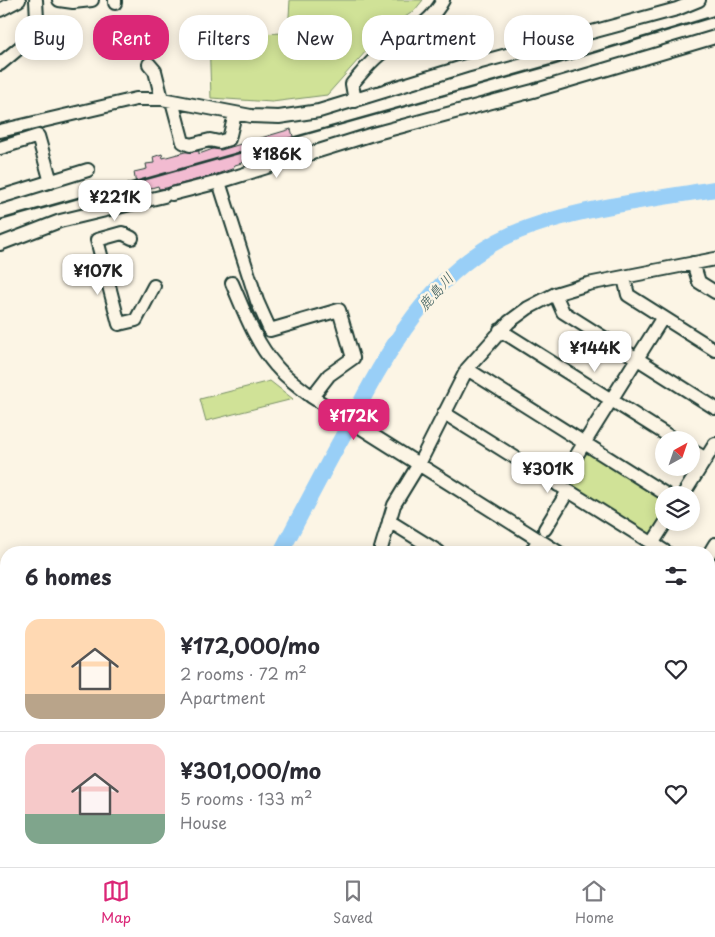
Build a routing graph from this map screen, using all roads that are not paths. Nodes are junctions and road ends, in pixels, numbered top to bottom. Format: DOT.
graph roads {
  1 [pos="19,0"];
  2 [pos="36,0"];
  3 [pos="59,0"];
  4 [pos="92,0"];
  5 [pos="443,0"];
  6 [pos="699,0"];
  7 [pos="0,10"];
  8 [pos="715,37"];
  9 [pos="0,64"];
  10 [pos="149,64"];
  11 [pos="167,100"];
  12 [pos="355,101"];
  13 [pos="235,114"];
  14 [pos="0,131"];
  15 [pos="0,148"];
  16 [pos="88,170"];
  17 [pos="51,182"];
  18 [pos="219,182"];
  19 [pos="0,196"];
  20 [pos="132,238"];
  21 [pos="0,244"];
  22 [pos="715,259"];
  23 [pos="693,263"];
  24 [pos="624,278"];
  25 [pos="232,282"];
  26 [pos="154,286"];
  27 [pos="715,292"];
  28 [pos="555,294"];
  29 [pos="663,318"];
  30 [pos="500,330"];
  31 [pos="715,350"];
  32 [pos="637,359"];
  33 [pos="467,369"];
  34 [pos="312,397"];
  35 [pos="611,400"];
  36 [pos="715,408"];
  37 [pos="444,413"];
  38 [pos="661,431"];
  39 [pos="584,443"];
  40 [pos="715,444"];
  41 [pos="700,456"];
  42 [pos="706,460"];
  43 [pos="418,464"];
  44 [pos="689,486"];
  45 [pos="655,487"];
  46 [pos="563,488"];
  47 [pos="389,521"];
  48 [pos="660,531"];
  49 [pos="542,534"];
  50 [pos="652,544"];
  51 [pos="382,546"];
  52 [pos="429,546"];
  53 [pos="535,546"];
  54 [pos="553,546"];
  55 [pos="656,546"];
  1 -- 7 [label="street"];
  2 -- 9 [label="street"];
  3 -- 4 [label="street"];
  5 -- 12 [label="street"];
  6 -- 12 [label="street"];
  8 -- 18 [label="street"];
  10 -- 11 [label="street"];
  11 -- 13 [label="street"];
  11 -- 13 [label="street"];
  11 -- 14 [label="street"];
  12 -- 13 [label="street"];
  15 -- 17 [label="street"];
  16 -- 17 [label="street"];
  17 -- 19 [label="street"];
  18 -- 21 [label="street"];
  18 -- 34 [label="street"];
  20 -- 26 [label="street"];
  22 -- 23 [label="street"];
  23 -- 24 [label="street"];
  23 -- 27 [label="street"];
  24 -- 28 [label="street"];
  24 -- 29 [label="street"];
  25 -- 34 [label="street"];
  28 -- 30 [label="street"];
  28 -- 32 [label="street"];
  29 -- 31 [label="street"];
  29 -- 32 [label="street"];
  30 -- 33 [label="street"];
  30 -- 35 [label="street"];
  32 -- 35 [label="street"];
  32 -- 36 [label="street"];
  33 -- 37 [label="street"];
  33 -- 39 [label="street"];
  34 -- 43 [label="street"];
  35 -- 38 [label="street"];
  35 -- 39 [label="street"];
  37 -- 43 [label="street"];
  37 -- 46 [label="street"];
  39 -- 45 [label="street"];
  39 -- 46 [label="street"];
  40 -- 42 [label="street"];
  41 -- 42 [label="street"];
  42 -- 44 [label="street"];
  43 -- 47 [label="street"];
  43 -- 49 [label="street"];
  46 -- 49 [label="street"];
  46 -- 50 [label="street"];
  47 -- 51 [label="street"];
  47 -- 52 [label="street"];
  48 -- 50 [label="street"];
  49 -- 53 [label="street"];
  49 -- 54 [label="street"];
  50 -- 55 [label="street"];
}
